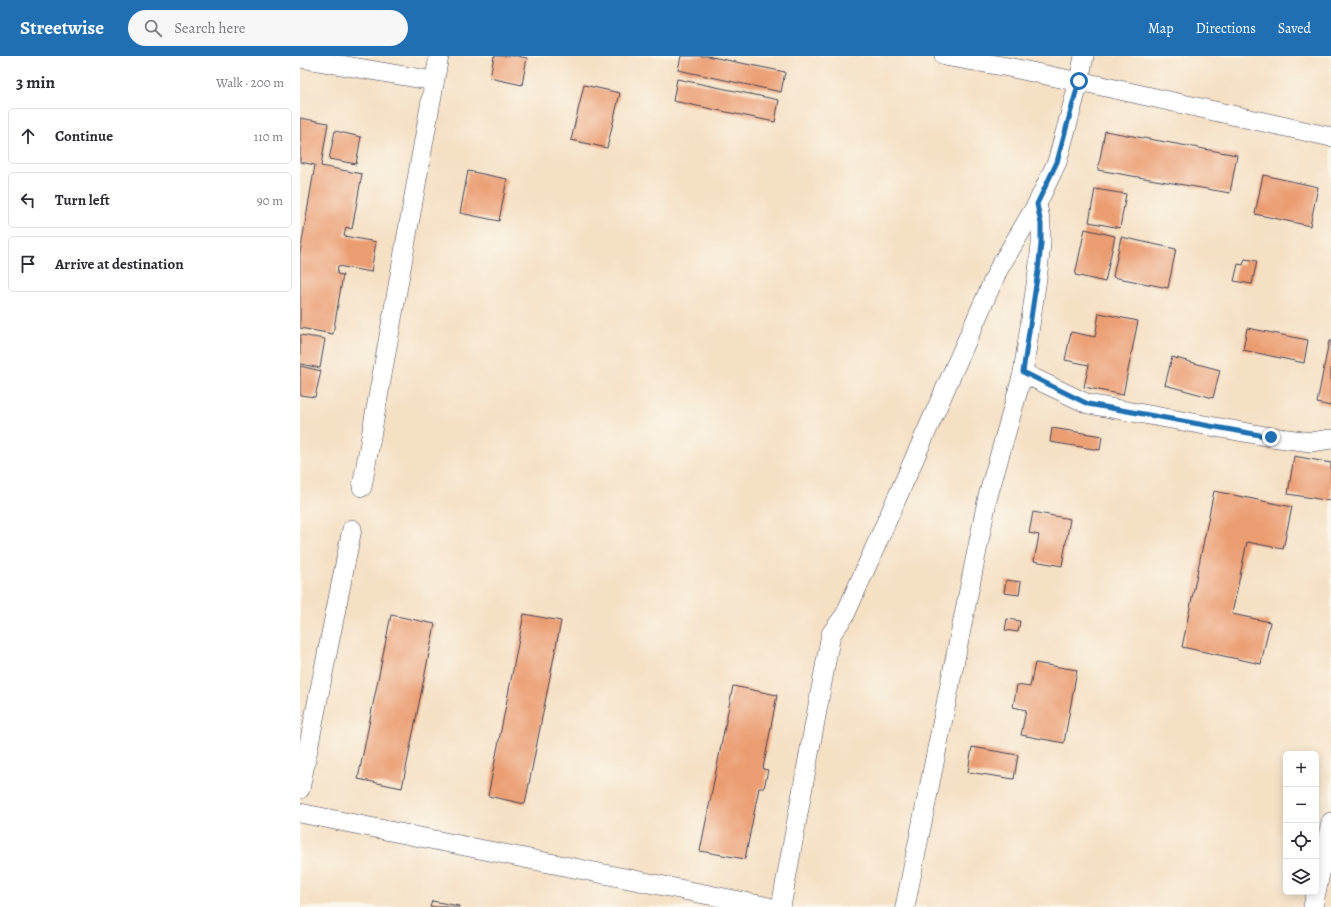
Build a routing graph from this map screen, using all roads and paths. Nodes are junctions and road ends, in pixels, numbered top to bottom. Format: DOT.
graph roads {
  1 [pos="439,56"];
  2 [pos="944,56"];
  3 [pos="1084,56"];
  4 [pos="300,58"];
  5 [pos="1009,62"];
  6 [pos="434,81"];
  7 [pos="1079,82"];
  8 [pos="1331,137"];
  9 [pos="1037,204"];
  10 [pos="1023,372"];
  11 [pos="1331,439"];
  12 [pos="362,487"];
  13 [pos="352,529"];
  14 [pos="300,789"];
  15 [pos="300,813"];
  16 [pos="1331,822"];
  17 [pos="769,907"];
  18 [pos="781,907"];
  19 [pos="905,907"];
  20 [pos="1313,907"];
  1 -- 6 [label="street"];
  2 -- 5 [label="street"];
  3 -- 7 [label="street"];
  4 -- 6 [label="street"];
  5 -- 7 [label="street"];
  6 -- 12 [label="street"];
  7 -- 8 [label="street"];
  7 -- 9 [label="street"];
  9 -- 10 [label="street"];
  9 -- 18 [label="street"];
  10 -- 11 [label="street"];
  10 -- 19 [label="street"];
  13 -- 14 [label="street"];
  15 -- 17 [label="street"];
  16 -- 20 [label="street"];
}
